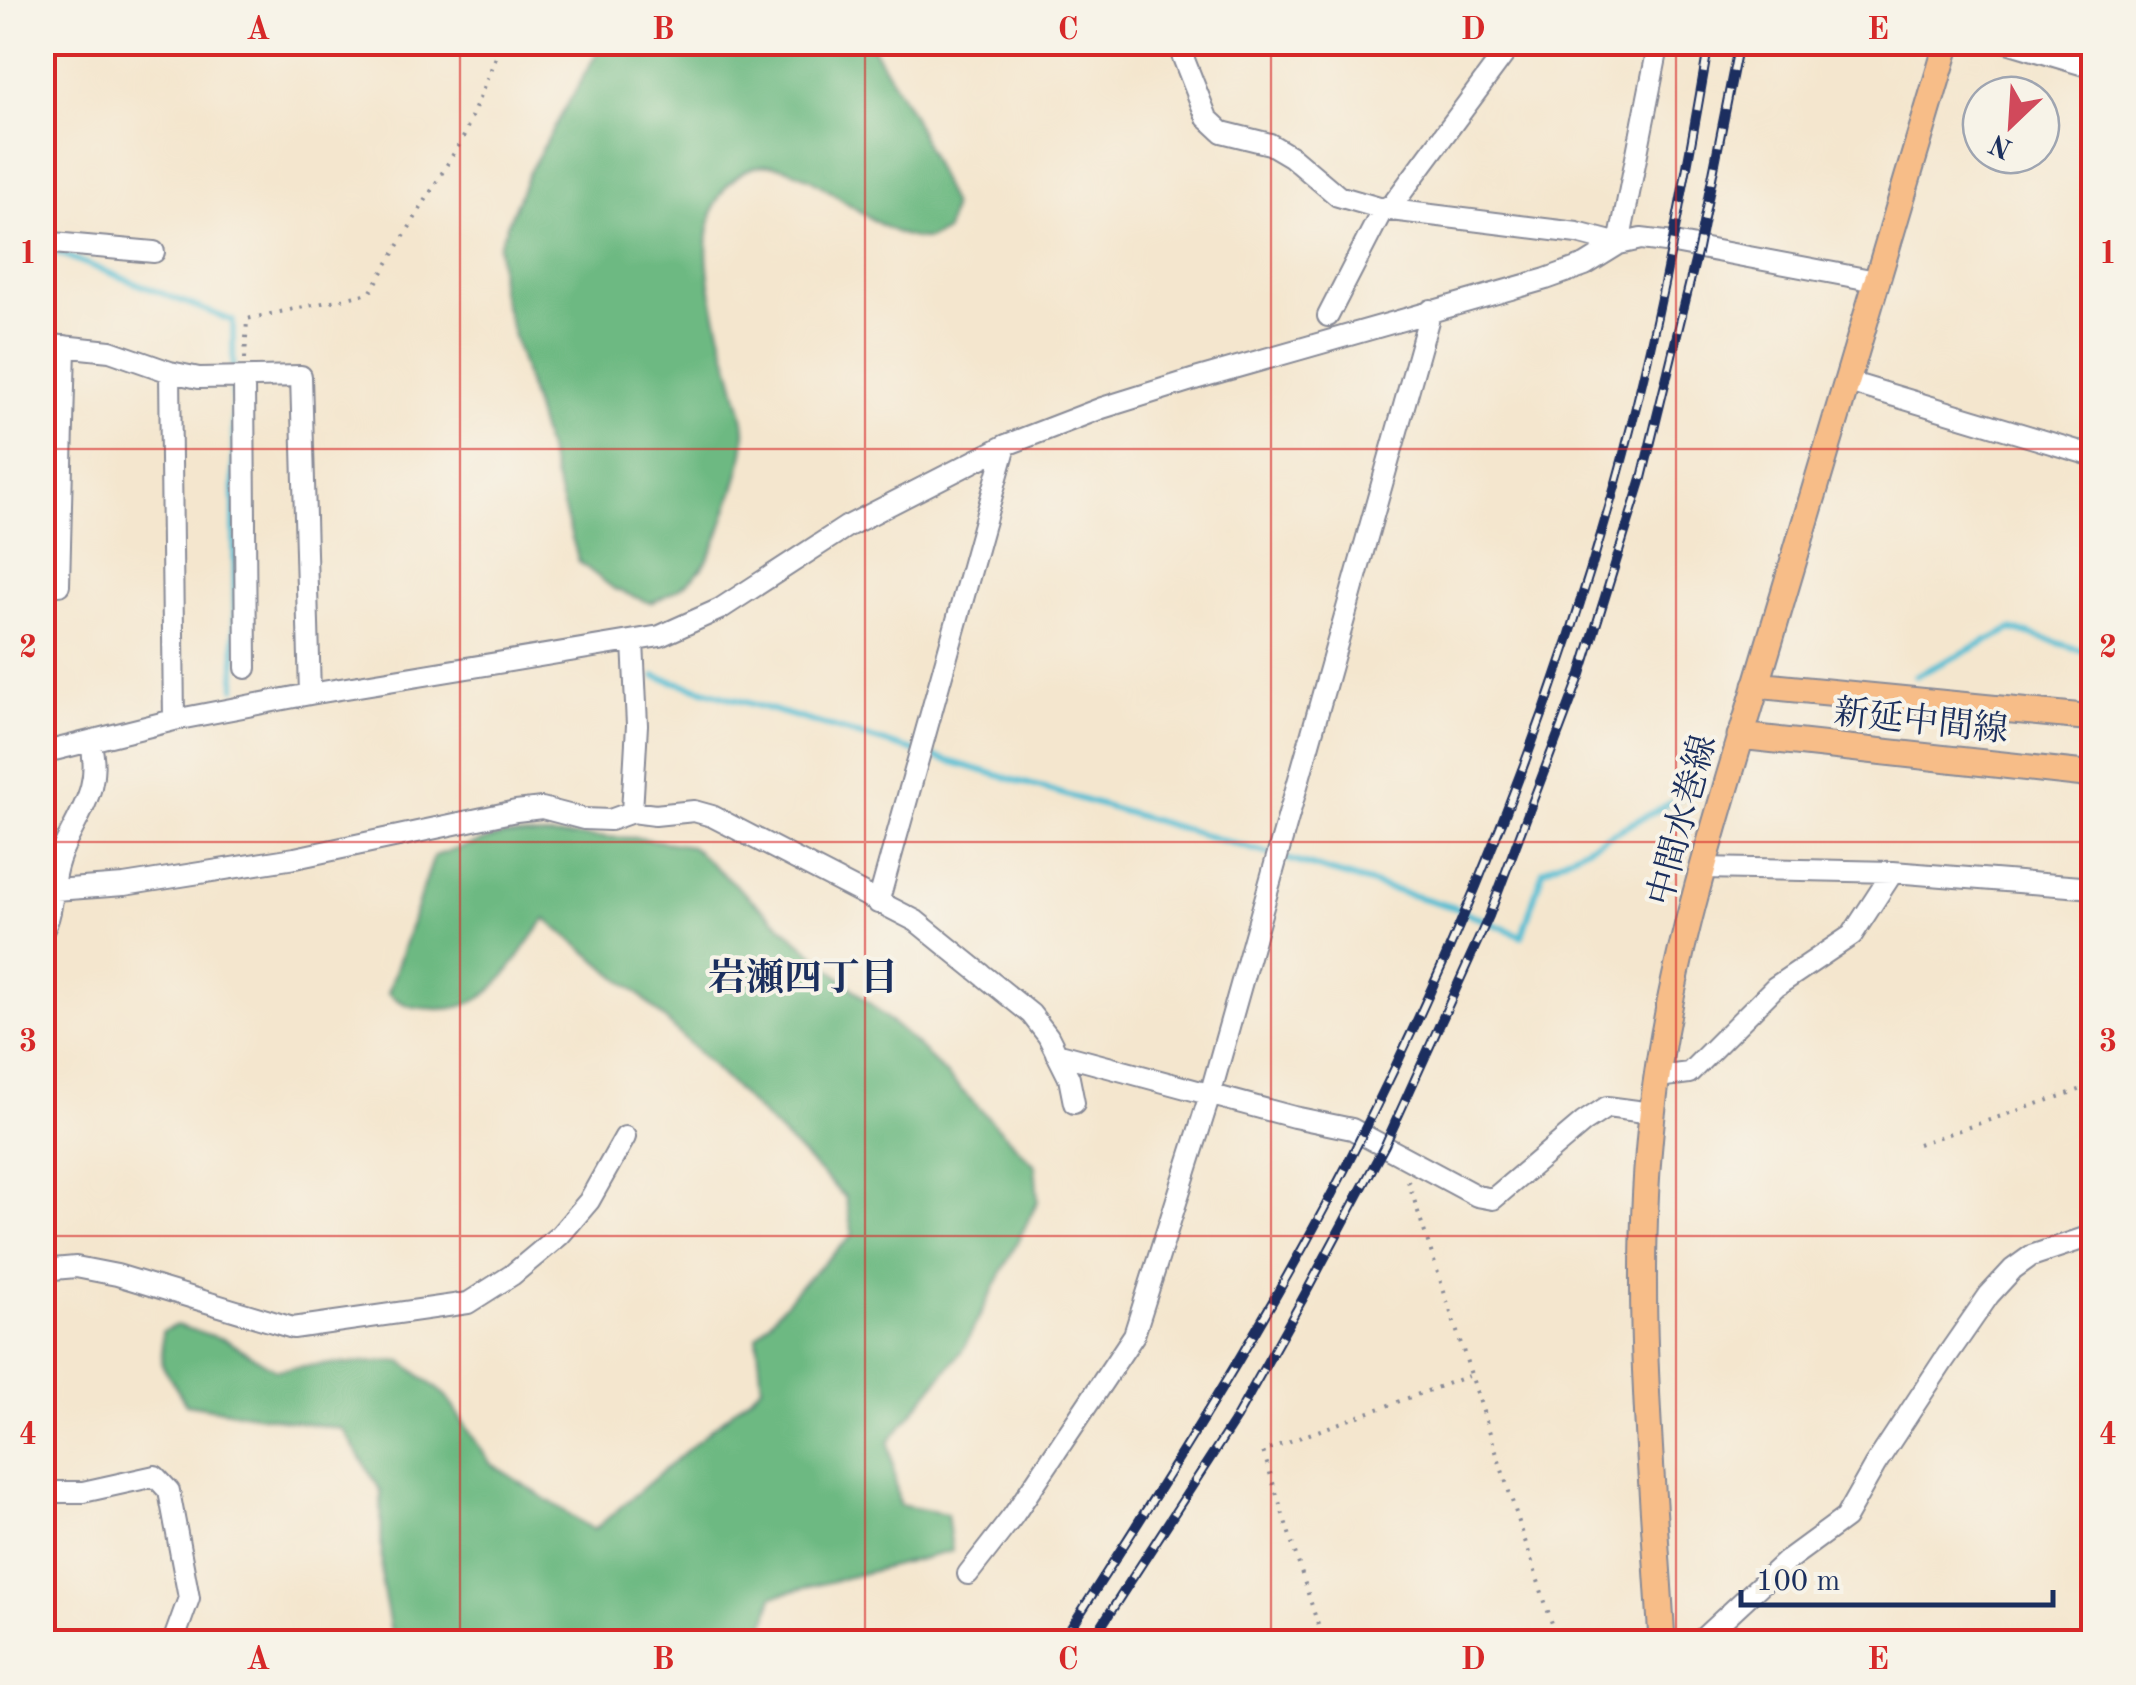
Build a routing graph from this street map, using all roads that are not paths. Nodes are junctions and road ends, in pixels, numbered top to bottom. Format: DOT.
graph roads {
  1 [pos="1178,42"];
  2 [pos="1513,42"];
  3 [pos="1658,42"];
  4 [pos="1948,42"];
  5 [pos="2007,42"];
  6 [pos="2094,68"];
  7 [pos="1383,209"];
  8 [pos="42,242"];
  9 [pos="1619,244"];
  10 [pos="154,252"];
  11 [pos="1876,282"];
  12 [pos="1431,310"];
  13 [pos="1328,316"];
  14 [pos="42,344"];
  15 [pos="64,346"];
  16 [pos="170,372"];
  17 [pos="244,379"];
  18 [pos="1845,382"];
  19 [pos="1006,445"];
  20 [pos="2094,456"];
  21 [pos="42,584"];
  22 [pos="633,642"];
  23 [pos="246,668"];
  24 [pos="1756,686"];
  25 [pos="310,694"];
  26 [pos="2094,718"];
  27 [pos="174,720"];
  28 [pos="1740,736"];
  29 [pos="90,741"];
  30 [pos="42,753"];
  31 [pos="2094,774"];
  32 [pos="632,812"];
  33 [pos="1702,868"];
  34 [pos="1893,872"];
  35 [pos="2094,888"];
  36 [pos="55,890"];
  37 [pos="878,903"];
  38 [pos="42,932"];
  39 [pos="1056,1053"];
  40 [pos="1658,1077"];
  41 [pos="1210,1095"];
  42 [pos="1074,1103"];
  43 [pos="1652,1113"];
  44 [pos="625,1136"];
  45 [pos="2094,1235"];
  46 [pos="42,1270"];
  47 [pos="42,1492"];
  48 [pos="968,1574"];
  49 [pos="173,1642"];
  50 [pos="1662,1642"];
  51 [pos="1698,1642"];
  1 -- 7 [label="street"];
  2 -- 7 [label="street"];
  3 -- 9 [label="street"];
  4 -- 11 [label="main road, 中間水巻線"];
  5 -- 6 [label="street"];
  7 -- 9 [label="street"];
  7 -- 13 [label="street"];
  8 -- 10 [label="street"];
  9 -- 11 [label="street"];
  9 -- 12 [label="street"];
  11 -- 18 [label="main road, 中間水巻線"];
  12 -- 19 [label="street"];
  12 -- 41 [label="street"];
  14 -- 15 [label="street"];
  15 -- 16 [label="street"];
  15 -- 21 [label="street"];
  16 -- 17 [label="street"];
  16 -- 27 [label="street"];
  17 -- 23 [label="street"];
  17 -- 25 [label="street"];
  18 -- 20 [label="street"];
  18 -- 24 [label="main road, 中間水巻線"];
  19 -- 22 [label="street"];
  19 -- 37 [label="street"];
  22 -- 25 [label="street"];
  22 -- 32 [label="street"];
  24 -- 26 [label="main road, 新延中間線"];
  24 -- 28 [label="main road, 中間水巻線"];
  25 -- 27 [label="street"];
  27 -- 29 [label="street"];
  28 -- 31 [label="main road, 新延中間線"];
  28 -- 33 [label="main road, 中間水巻線"];
  29 -- 30 [label="street"];
  29 -- 36 [label="street"];
  32 -- 36 [label="street"];
  32 -- 37 [label="street"];
  33 -- 34 [label="street"];
  33 -- 40 [label="main road, 中間水巻線"];
  34 -- 35 [label="street"];
  34 -- 40 [label="street"];
  36 -- 38 [label="street"];
  37 -- 39 [label="street"];
  39 -- 41 [label="street"];
  39 -- 42 [label="street"];
  40 -- 43 [label="main road, 中間水巻線"];
  41 -- 43 [label="street"];
  41 -- 48 [label="street"];
  43 -- 50 [label="main road, 中間水巻線"];
  44 -- 46 [label="street"];
  45 -- 51 [label="street"];
  47 -- 49 [label="street"];
}
